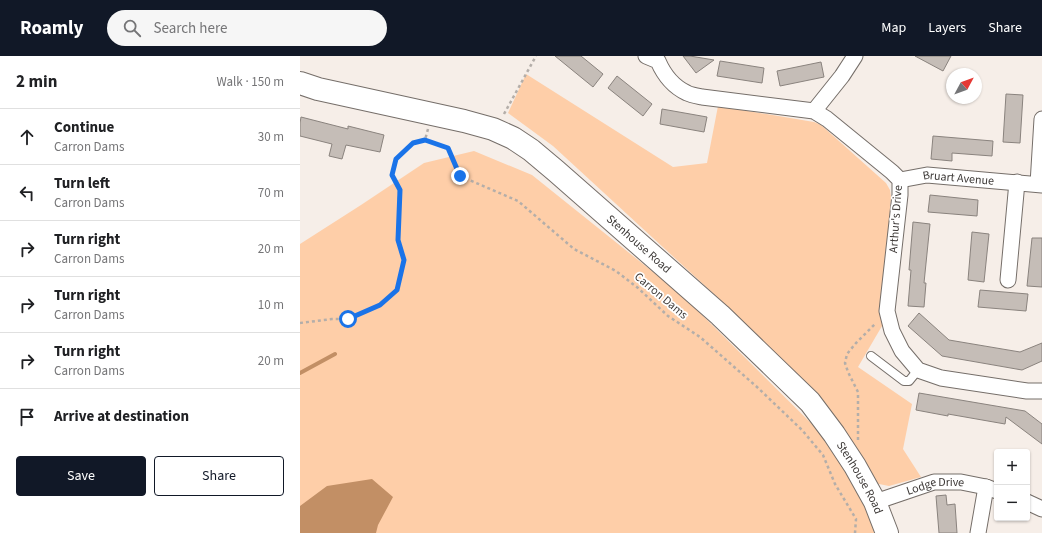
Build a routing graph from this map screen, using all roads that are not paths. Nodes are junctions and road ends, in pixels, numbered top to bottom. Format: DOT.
graph roads {
  1 [pos="855,56"];
  2 [pos="654,58"];
  3 [pos="300,83"];
  4 [pos="814,111"];
  5 [pos="1042,119"];
  6 [pos="900,180"];
  7 [pos="1017,182"];
  8 [pos="1040,184"];
  9 [pos="1008,280"];
  10 [pos="871,356"];
  11 [pos="918,370"];
  12 [pos="1042,391"];
  13 [pos="991,489"];
  14 [pos="875,502"];
  15 [pos="1030,503"];
  16 [pos="1042,509"];
  17 [pos="887,533"];
  18 [pos="978,533"];
  1 -- 4 [label="street"];
  2 -- 4 [label="street, Arthur's Drive"];
  3 -- 14 [label="street, Stenhouse Road"];
  4 -- 6 [label="street, Arthur's Drive"];
  5 -- 8 [label="street, Bruart Avenue"];
  6 -- 7 [label="street, Bruart Avenue"];
  6 -- 11 [label="street, Arthur's Drive"];
  7 -- 8 [label="street, Bruart Avenue"];
  7 -- 9 [label="street"];
  10 -- 11 [label="lane"];
  11 -- 12 [label="street, Arthur's Drive"];
  13 -- 14 [label="street, Lodge Drive"];
  13 -- 18 [label="street"];
  14 -- 17 [label="street, Stenhouse Road"];
  15 -- 16 [label="street"];
}
